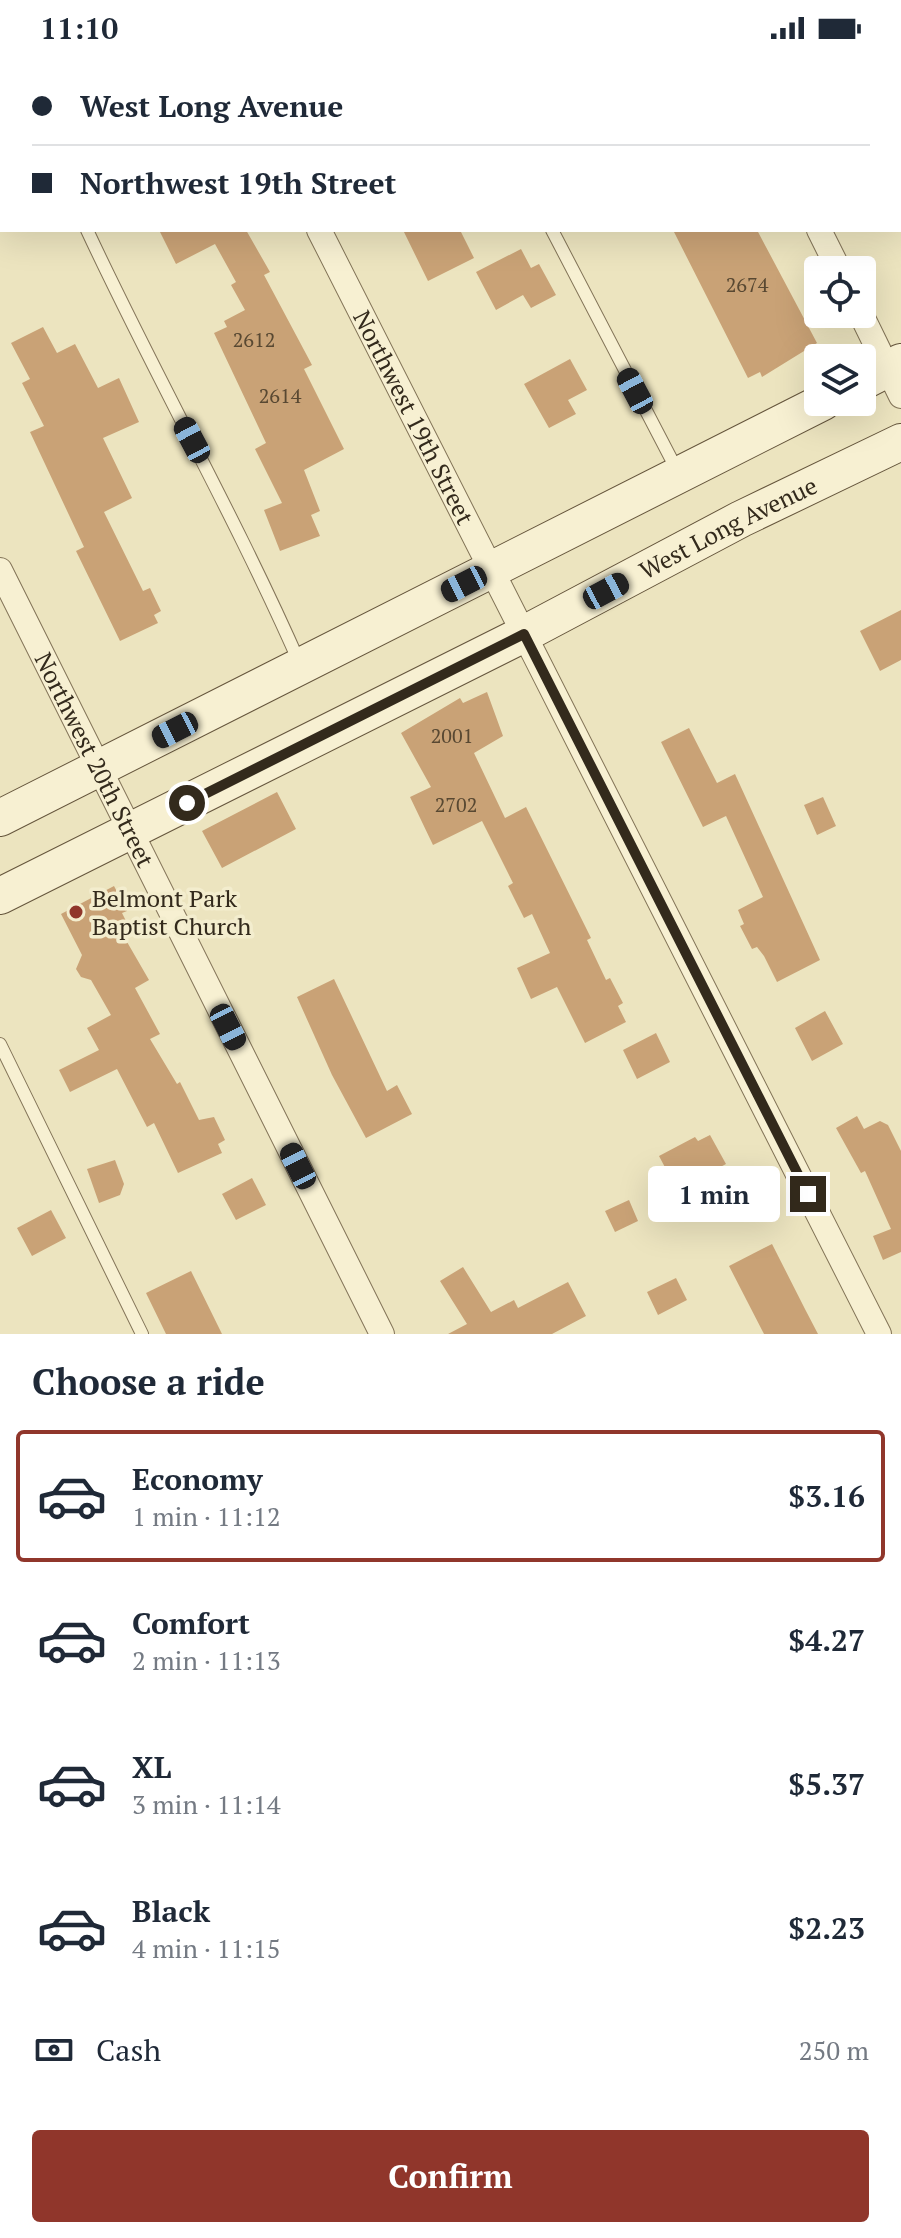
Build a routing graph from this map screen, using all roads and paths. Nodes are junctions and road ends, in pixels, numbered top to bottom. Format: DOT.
graph roads {
  1 [pos="88,232"];
  2 [pos="320,232"];
  3 [pos="553,232"];
  4 [pos="820,232"];
  5 [pos="832,256"];
  6 [pos="867,328"];
  7 [pos="888,377"];
  8 [pos="804,412"];
  9 [pos="901,442"];
  10 [pos="679,475"];
  11 [pos="0,570"];
  12 [pos="492,571"];
  13 [pos="524,634"];
  14 [pos="301,667"];
  15 [pos="99,769"];
  16 [pos="0,818"];
  17 [pos="131,831"];
  18 [pos="0,896"];
  19 [pos="0,1044"];
  20 [pos="142,1334"];
  21 [pos="382,1334"];
  22 [pos="879,1334"];
  1 -- 14 [label="lane"];
  2 -- 12 [label="street, Northwest 19th Street"];
  3 -- 10 [label="lane"];
  4 -- 5 [label="street"];
  6 -- 7 [label="street"];
  8 -- 10 [label="main road"];
  9 -- 13 [label="main road, West Long Avenue"];
  10 -- 12 [label="main road"];
  11 -- 15 [label="street, Northwest 20th Street"];
  12 -- 13 [label="street, Northwest 19th Street"];
  12 -- 14 [label="main road"];
  13 -- 17 [label="main road, West Long Avenue"];
  13 -- 22 [label="street, Northwest 19th Street"];
  14 -- 15 [label="main road"];
  15 -- 16 [label="main road"];
  15 -- 17 [label="street, Northwest 20th Street"];
  17 -- 18 [label="main road, West Long Avenue"];
  17 -- 21 [label="street, Northwest 20th Street"];
  19 -- 20 [label="lane"];
}
